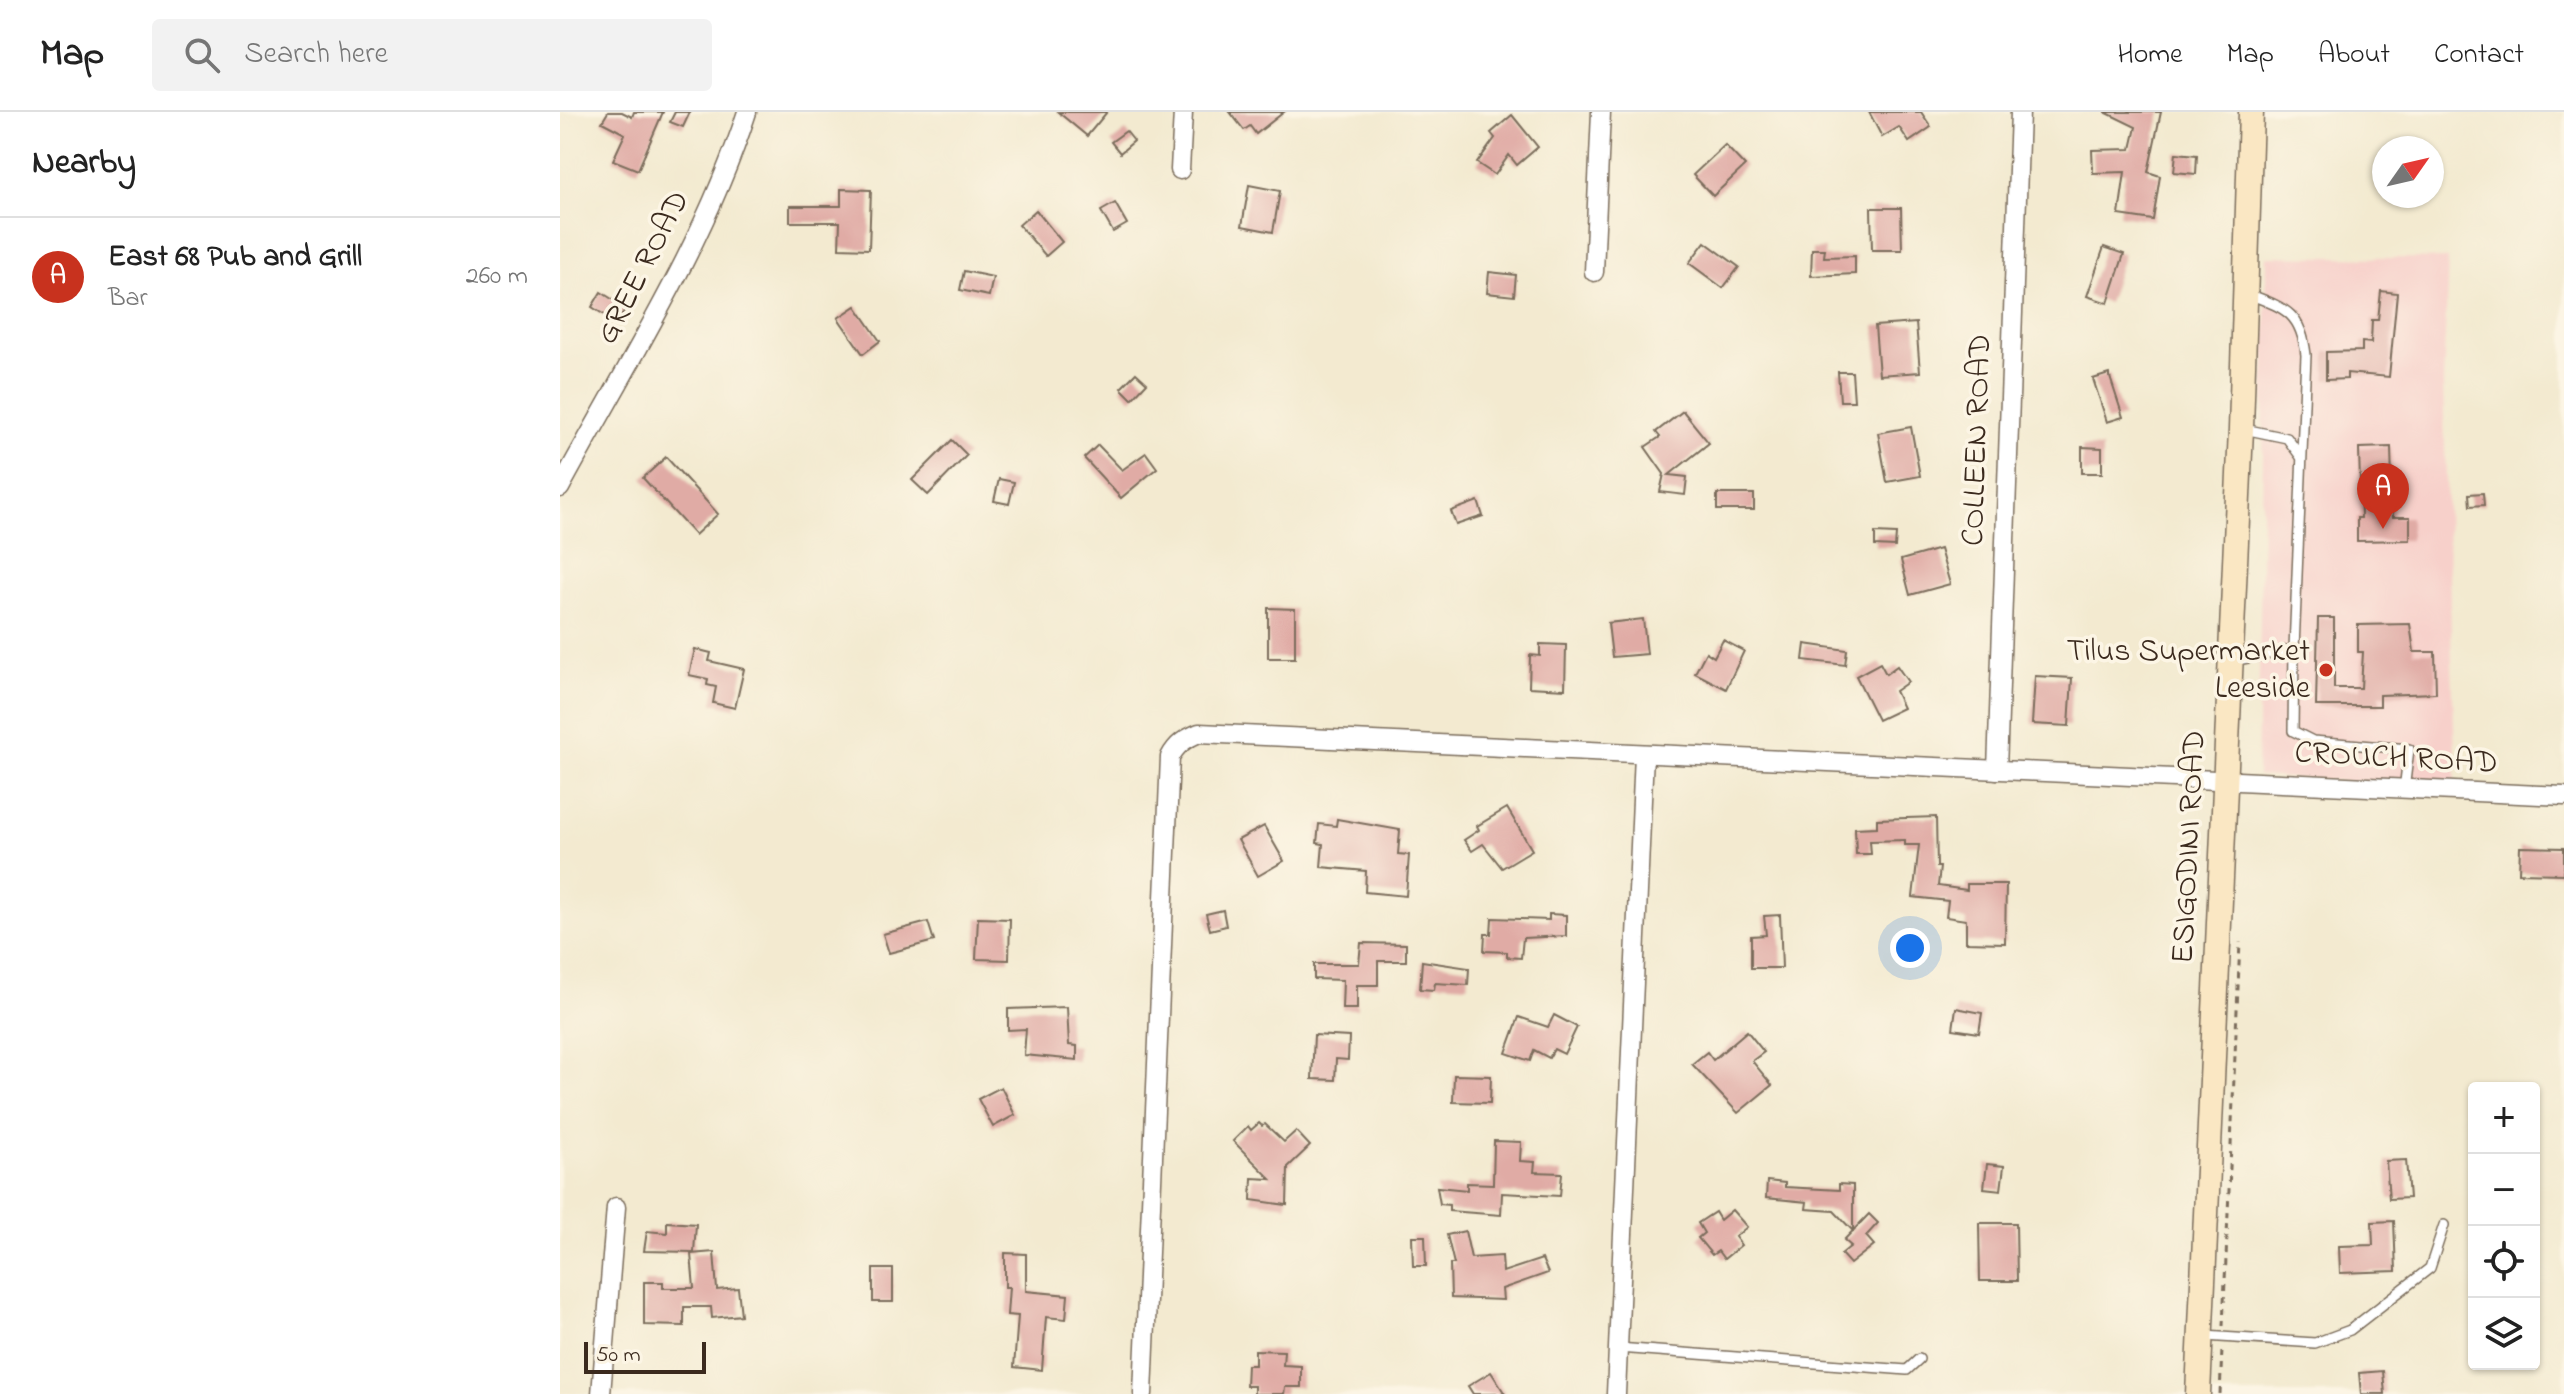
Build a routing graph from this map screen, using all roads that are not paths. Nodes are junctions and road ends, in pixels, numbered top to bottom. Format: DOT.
graph roads {
  1 [pos="747,112"];
  2 [pos="1183,112"];
  3 [pos="1601,112"];
  4 [pos="2020,112"];
  5 [pos="2251,112"];
  6 [pos="1180,170"];
  7 [pos="1594,272"];
  8 [pos="2246,293"];
  9 [pos="2241,429"];
  10 [pos="2301,457"];
  11 [pos="560,488"];
  12 [pos="2294,649"];
  13 [pos="2232,661"];
  14 [pos="1644,754"];
  15 [pos="1997,770"];
  16 [pos="2225,781"];
  17 [pos="2404,790"];
  18 [pos="2564,796"];
  19 [pos="616,1207"];
  20 [pos="2444,1225"];
  21 [pos="2200,1336"];
  22 [pos="1618,1348"];
  23 [pos="1919,1359"];
  24 [pos="601,1394"];
  25 [pos="1143,1394"];
  26 [pos="1616,1394"];
  27 [pos="2198,1394"];
  1 -- 11 [label="street, GREE ROAD"];
  2 -- 6 [label="street"];
  3 -- 7 [label="street"];
  4 -- 15 [label="street, COLLEEN ROAD"];
  5 -- 8 [label="main road, ESIGODINI ROAD"];
  8 -- 9 [label="main road, ESIGODINI ROAD"];
  8 -- 10 [label="lane"];
  9 -- 10 [label="lane"];
  9 -- 13 [label="main road, ESIGODINI ROAD"];
  10 -- 12 [label="lane"];
  12 -- 13 [label="lane"];
  12 -- 17 [label="lane"];
  13 -- 16 [label="main road, ESIGODINI ROAD"];
  14 -- 15 [label="street, CROUCH ROAD"];
  14 -- 22 [label="street"];
  14 -- 25 [label="street, CROUCH ROAD"];
  15 -- 16 [label="street, CROUCH ROAD"];
  16 -- 17 [label="street, CROUCH ROAD"];
  16 -- 21 [label="main road, ESIGODINI ROAD"];
  17 -- 18 [label="street, CROUCH ROAD"];
  19 -- 24 [label="street"];
  20 -- 21 [label="lane"];
  21 -- 27 [label="main road, ESIGODINI ROAD"];
  22 -- 23 [label="lane"];
  22 -- 26 [label="street"];
}
